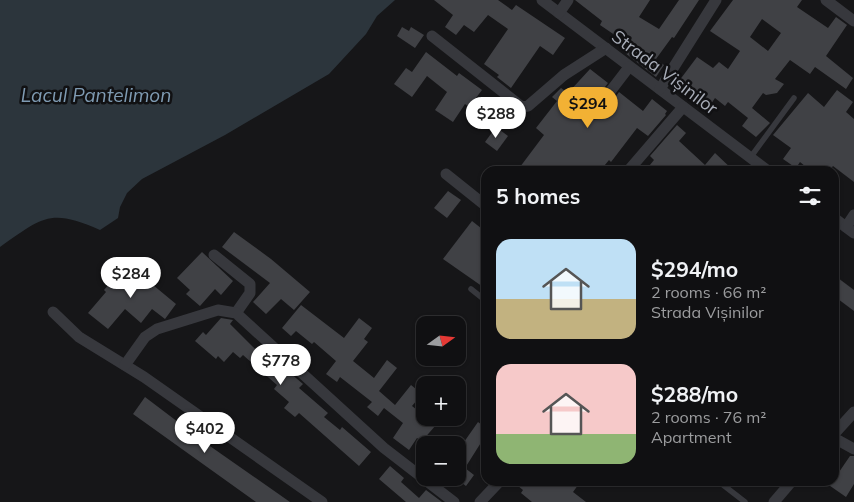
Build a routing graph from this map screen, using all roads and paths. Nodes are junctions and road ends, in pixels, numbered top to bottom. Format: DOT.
graph roads {
  1 [pos="542,0"];
  2 [pos="568,0"];
  3 [pos="716,0"];
  4 [pos="826,0"];
  5 [pos="559,13"];
  6 [pos="854,21"];
  7 [pos="432,36"];
  8 [pos="606,48"];
  9 [pos="630,67"];
  10 [pos="660,89"];
  11 [pos="794,98"];
  12 [pos="683,107"];
  13 [pos="593,114"];
  14 [pos="750,158"];
  15 [pos="632,166"];
  16 [pos="761,166"];
  17 [pos="446,174"];
  18 [pos="481,202"];
  19 [pos="854,215"];
  20 [pos="839,222"];
  21 [pos="850,230"];
  22 [pos="214,256"];
  23 [pos="471,289"];
  24 [pos="481,297"];
  25 [pos="53,312"];
  26 [pos="236,313"];
  27 [pos="125,365"];
  28 [pos="854,412"];
  29 [pos="839,428"];
  30 [pos="839,441"];
  31 [pos="854,449"];
  32 [pos="495,486"];
  33 [pos="724,486"];
  34 [pos="788,486"];
  35 [pos="322,502"];
  36 [pos="454,502"];
  37 [pos="480,502"];
  38 [pos="745,502"];
  39 [pos="774,502"];
  1 -- 5 [label="street, Strada Vișinilor"];
  2 -- 5 [label="street"];
  3 -- 10 [label="street"];
  4 -- 6 [label="street"];
  5 -- 8 [label="street, Strada Vișinilor"];
  7 -- 8 [label="street"];
  8 -- 9 [label="street, Strada Vișinilor"];
  9 -- 10 [label="street, Strada Vișinilor"];
  9 -- 13 [label="street"];
  10 -- 12 [label="street, Strada Vișinilor"];
  11 -- 14 [label="lane"];
  12 -- 14 [label="street, Strada Vișinilor"];
  12 -- 15 [label="street"];
  14 -- 16 [label="street, Strada Vișinilor"];
  17 -- 18 [label="street"];
  19 -- 21 [label="street"];
  20 -- 21 [label="street"];
  22 -- 26 [label="street"];
  23 -- 24 [label="lane"];
  25 -- 27 [label="street"];
  26 -- 27 [label="street"];
  26 -- 36 [label="street"];
  27 -- 35 [label="street"];
  28 -- 29 [label="street"];
  30 -- 31 [label="street"];
  32 -- 37 [label="street"];
  33 -- 38 [label="lane"];
  34 -- 39 [label="street"];
}
